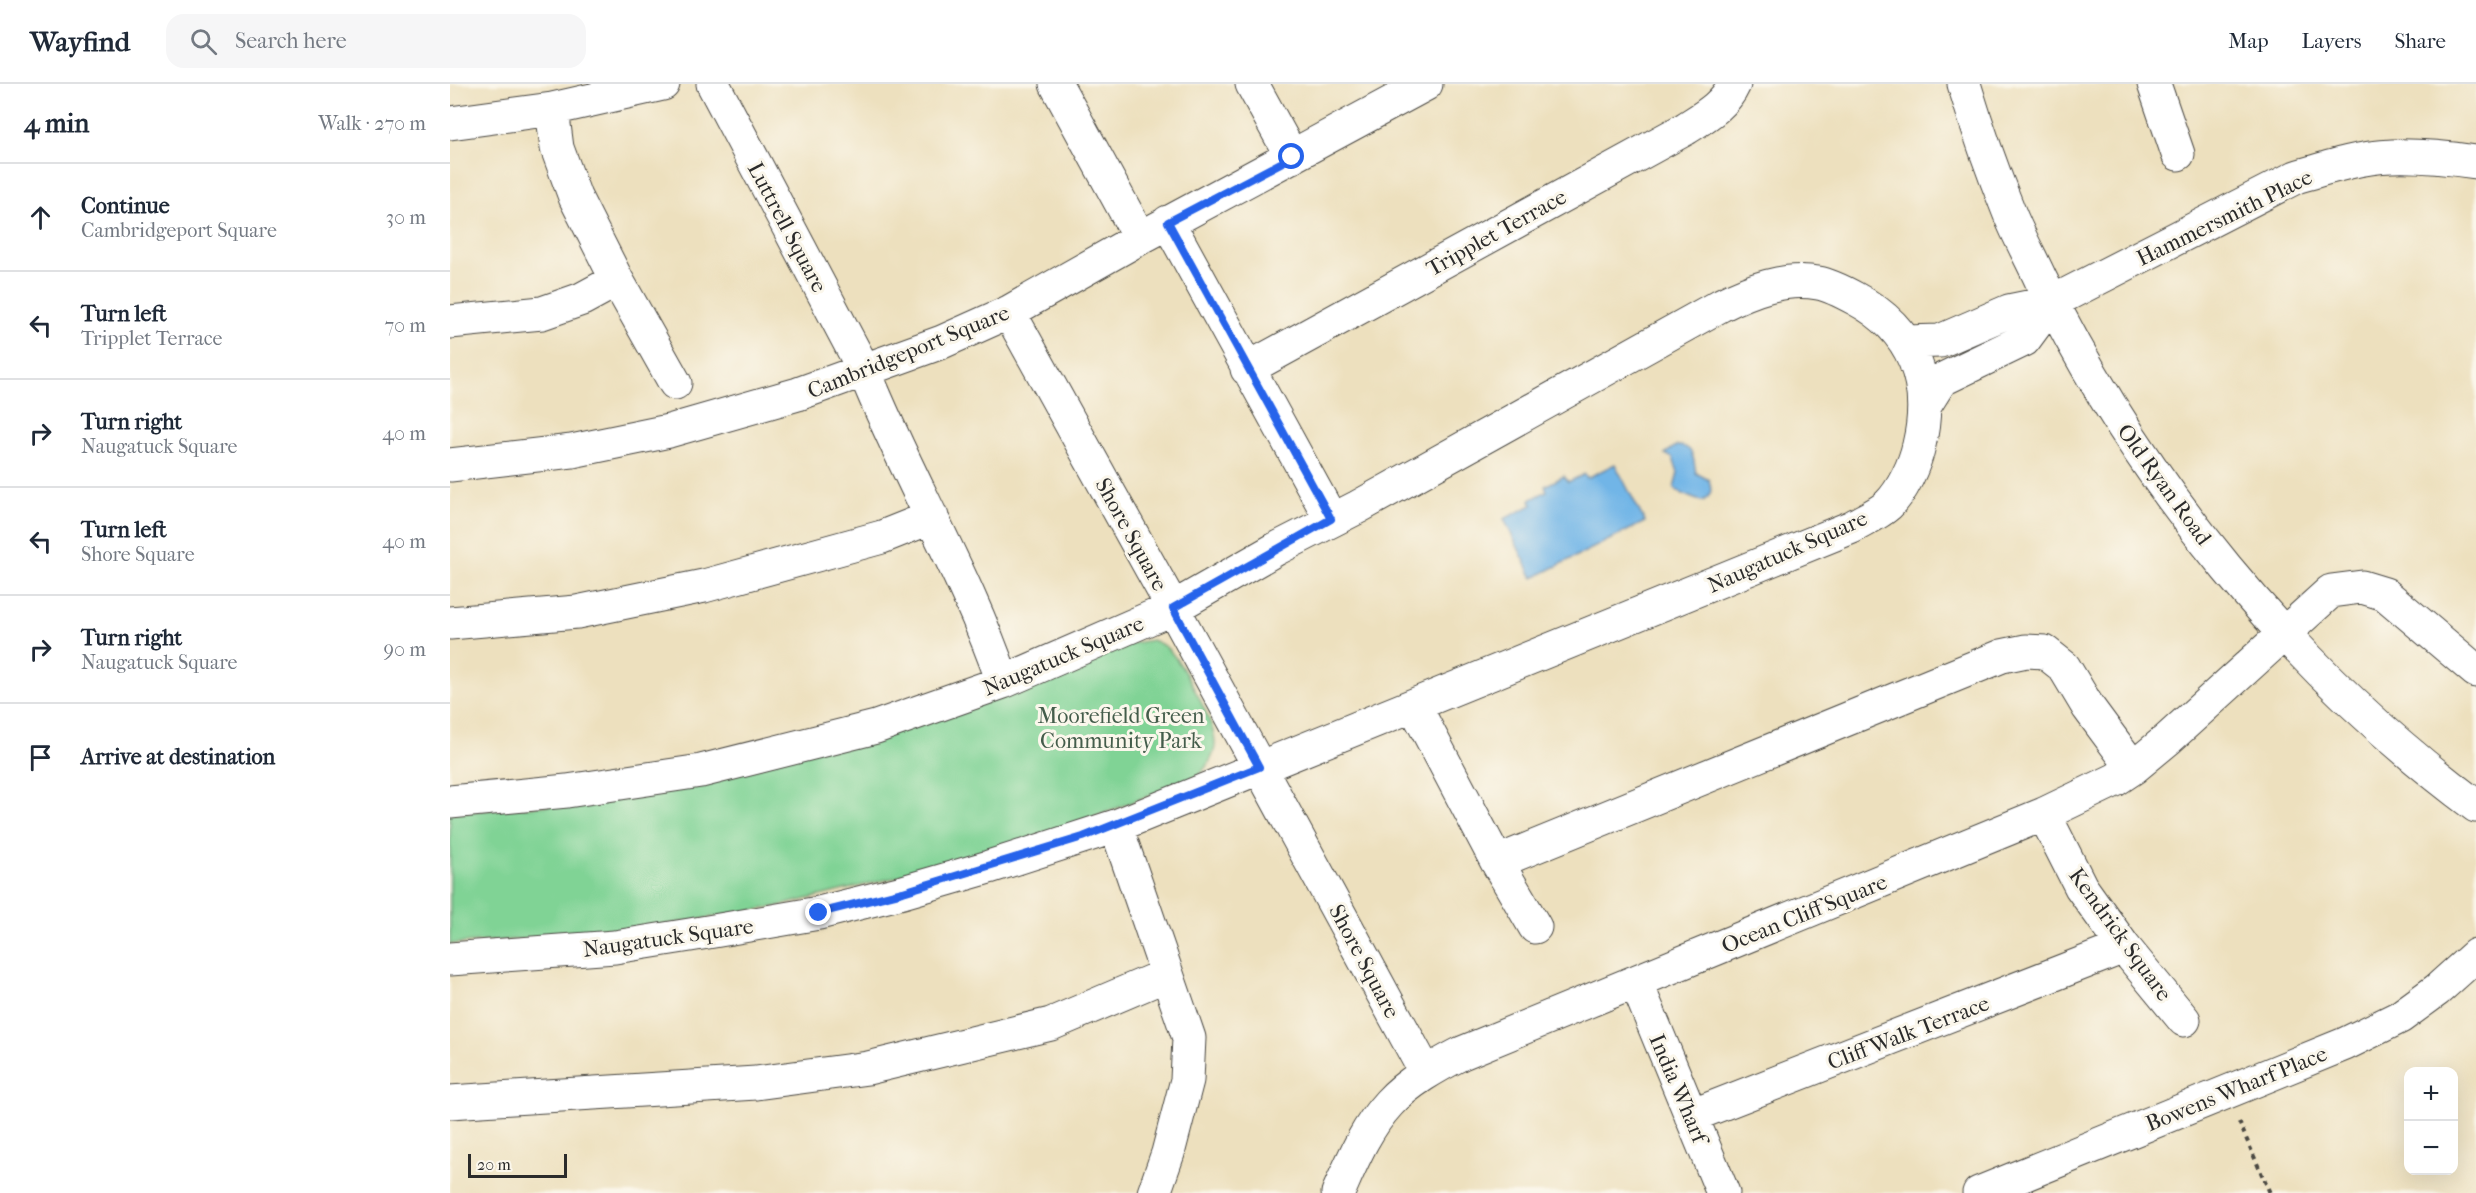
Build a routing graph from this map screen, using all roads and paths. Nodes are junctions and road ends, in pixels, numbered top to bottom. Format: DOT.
graph roads {
  1 [pos="663,84"];
  2 [pos="713,84"];
  3 [pos="1056,84"];
  4 [pos="1252,84"];
  5 [pos="1426,84"];
  6 [pos="1734,84"];
  7 [pos="1964,84"];
  8 [pos="2154,84"];
  9 [pos="552,108"];
  10 [pos="450,123"];
  11 [pos="2178,154"];
  12 [pos="1292,157"];
  13 [pos="2476,162"];
  14 [pos="1154,230"];
  15 [pos="617,280"];
  16 [pos="2052,302"];
  17 [pos="1009,312"];
  18 [pos="450,322"];
  19 [pos="1906,342"];
  20 [pos="1248,369"];
  21 [pos="864,370"];
  22 [pos="675,383"];
  23 [pos="1924,407"];
  24 [pos="450,465"];
  25 [pos="932,517"];
  26 [pos="1331,519"];
  27 [pos="1173,608"];
  28 [pos="450,623"];
  29 [pos="2284,632"];
  30 [pos="2476,671"];
  31 [pos="1003,682"];
  32 [pos="1414,705"];
  33 [pos="1259,767"];
  34 [pos="2133,768"];
  35 [pos="450,802"];
  36 [pos="2476,806"];
  37 [pos="2044,814"];
  38 [pos="1116,826"];
  39 [pos="1497,861"];
  40 [pos="1535,927"];
  41 [pos="2124,947"];
  42 [pos="2476,955"];
  43 [pos="450,959"];
  44 [pos="1166,975"];
  45 [pos="1636,982"];
  46 [pos="2184,1020"];
  47 [pos="1426,1073"];
  48 [pos="2226,1091"];
  49 [pos="450,1102"];
  50 [pos="1691,1116"];
  51 [pos="1154,1193"];
  52 [pos="1338,1193"];
  53 [pos="1724,1193"];
  54 [pos="1979,1193"];
  55 [pos="2270,1193"];
  1 -- 9 [label="street"];
  2 -- 21 [label="street, Luttrell Square"];
  3 -- 14 [label="street"];
  4 -- 12 [label="street"];
  5 -- 12 [label="street, Cambridgeport Square"];
  6 -- 20 [label="street, Tripplet Terrace"];
  7 -- 16 [label="street, Old Ryan Road"];
  8 -- 11 [label="street"];
  9 -- 10 [label="street"];
  9 -- 15 [label="street"];
  12 -- 14 [label="street, Cambridgeport Square"];
  13 -- 16 [label="street, Hammersmith Place"];
  14 -- 17 [label="street, Cambridgeport Square"];
  14 -- 20 [label="street"];
  15 -- 18 [label="street"];
  15 -- 22 [label="street"];
  16 -- 19 [label="street, Hammersmith Place"];
  16 -- 23 [label="street, Hammersmith Place"];
  16 -- 29 [label="street, Old Ryan Road"];
  17 -- 21 [label="street, Cambridgeport Square"];
  17 -- 27 [label="street, Shore Square"];
  19 -- 23 [label="street, Naugatuck Square"];
  19 -- 26 [label="street, Naugatuck Square"];
  20 -- 26 [label="street"];
  21 -- 24 [label="street, Cambridgeport Square"];
  21 -- 25 [label="street, Luttrell Square"];
  23 -- 32 [label="street, Naugatuck Square"];
  25 -- 28 [label="street"];
  25 -- 31 [label="street, Luttrell Square"];
  26 -- 27 [label="street, Naugatuck Square"];
  27 -- 31 [label="street, Naugatuck Square"];
  27 -- 33 [label="street, Shore Square"];
  29 -- 30 [label="street, Ocean Cliff Square"];
  29 -- 34 [label="street, Ocean Cliff Square"];
  29 -- 36 [label="street, Old Ryan Road"];
  31 -- 35 [label="street, Naugatuck Square"];
  32 -- 33 [label="street, Naugatuck Square"];
  32 -- 39 [label="street"];
  33 -- 38 [label="street, Naugatuck Square"];
  33 -- 47 [label="street, Shore Square"];
  34 -- 37 [label="street, Ocean Cliff Square"];
  34 -- 39 [label="street"];
  37 -- 41 [label="street, Kendrick Square"];
  37 -- 45 [label="street, Ocean Cliff Square"];
  38 -- 43 [label="street, Naugatuck Square"];
  38 -- 44 [label="street"];
  39 -- 40 [label="street"];
  41 -- 46 [label="street, Kendrick Square"];
  41 -- 50 [label="street, Cliff Walk Terrace"];
  42 -- 48 [label="street, Bowens Wharf Place"];
  44 -- 49 [label="street"];
  44 -- 51 [label="street"];
  45 -- 47 [label="street, Ocean Cliff Square"];
  45 -- 50 [label="street, India Wharf"];
  47 -- 52 [label="street, Ocean Cliff Square"];
  48 -- 54 [label="street, Bowens Wharf Place"];
  48 -- 55 [label="path"];
  50 -- 53 [label="street, India Wharf"];
}
